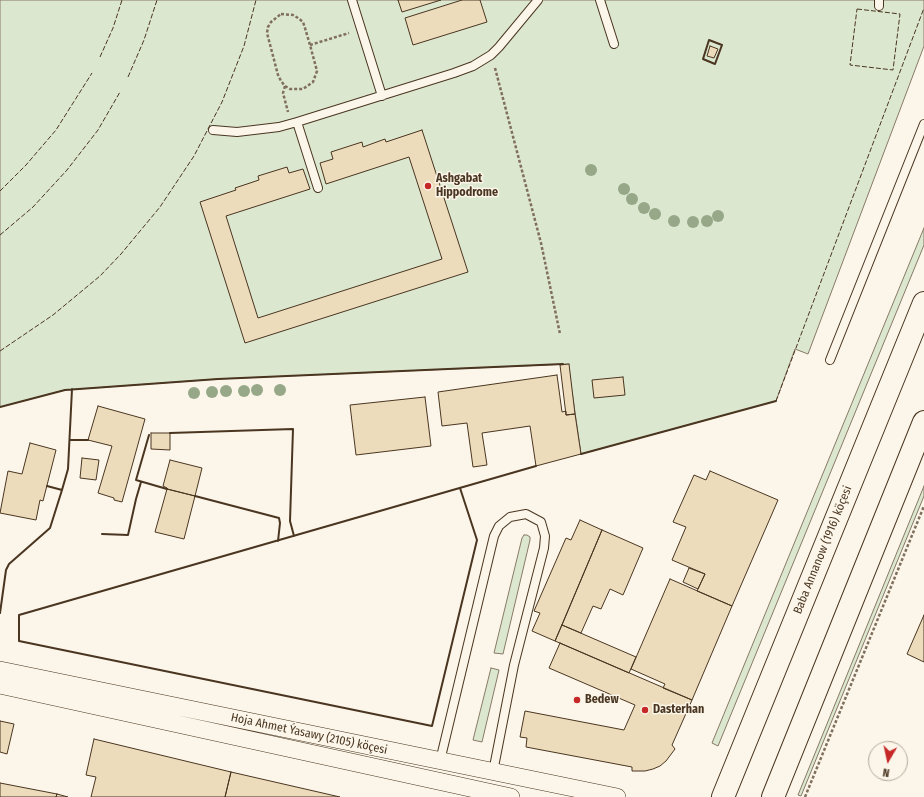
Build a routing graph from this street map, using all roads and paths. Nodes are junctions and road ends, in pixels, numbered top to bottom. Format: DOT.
graph roads {
  1 [pos="352,0"];
  2 [pos="538,0"];
  3 [pos="600,0"];
  4 [pos="361,29"];
  5 [pos="614,44"];
  6 [pos="310,45"];
  7 [pos="491,55"];
  8 [pos="285,86"];
  9 [pos="382,96"];
  10 [pos="294,123"];
  11 [pos="924,124"];
  12 [pos="213,130"];
  13 [pos="318,188"];
  14 [pos="924,303"];
  15 [pos="560,334"];
  16 [pos="830,360"];
  17 [pos="924,422"];
  18 [pos="924,506"];
  19 [pos="0,670"];
  20 [pos="0,685"];
  21 [pos="440,761"];
  22 [pos="463,766"];
  23 [pos="493,772"];
  24 [pos="452,791"];
  25 [pos="511,797"];
  26 [pos="617,797"];
  27 [pos="722,797"];
  28 [pos="773,797"];
  29 [pos="805,797"];
  1 -- 4 [label="lane"];
  2 -- 7 [label="lane"];
  3 -- 5 [label="lane"];
  4 -- 6 [label="path"];
  4 -- 9 [label="lane"];
  6 -- 8 [label="path"];
  6 -- 8 [label="path"];
  7 -- 9 [label="lane"];
  7 -- 15 [label="path"];
  8 -- 10 [label="path"];
  9 -- 10 [label="lane"];
  10 -- 12 [label="lane"];
  10 -- 13 [label="lane"];
  11 -- 16 [label="lane"];
  14 -- 27 [label="main road, Baba Annanow (1916) köçesi"];
  17 -- 28 [label="main road"];
  18 -- 29 [label="path"];
  19 -- 21 [label="street, Hoja Ahmet Ýasawy (2105) köçesi"];
  20 -- 24 [label="street, Hoja Ahmet Ýasawy (2105) köçesi"];
  21 -- 22 [label="street, Hoja Ahmet Ýasawy (2105) köçesi"];
  21 -- 23 [label="lane"];
  22 -- 23 [label="street, Hoja Ahmet Ýasawy (2105) köçesi"];
  22 -- 24 [label="street"];
  23 -- 26 [label="street, Hoja Ahmet Ýasawy (2105) köçesi"];
  24 -- 25 [label="street, Hoja Ahmet Ýasawy (2105) köçesi"];
}
